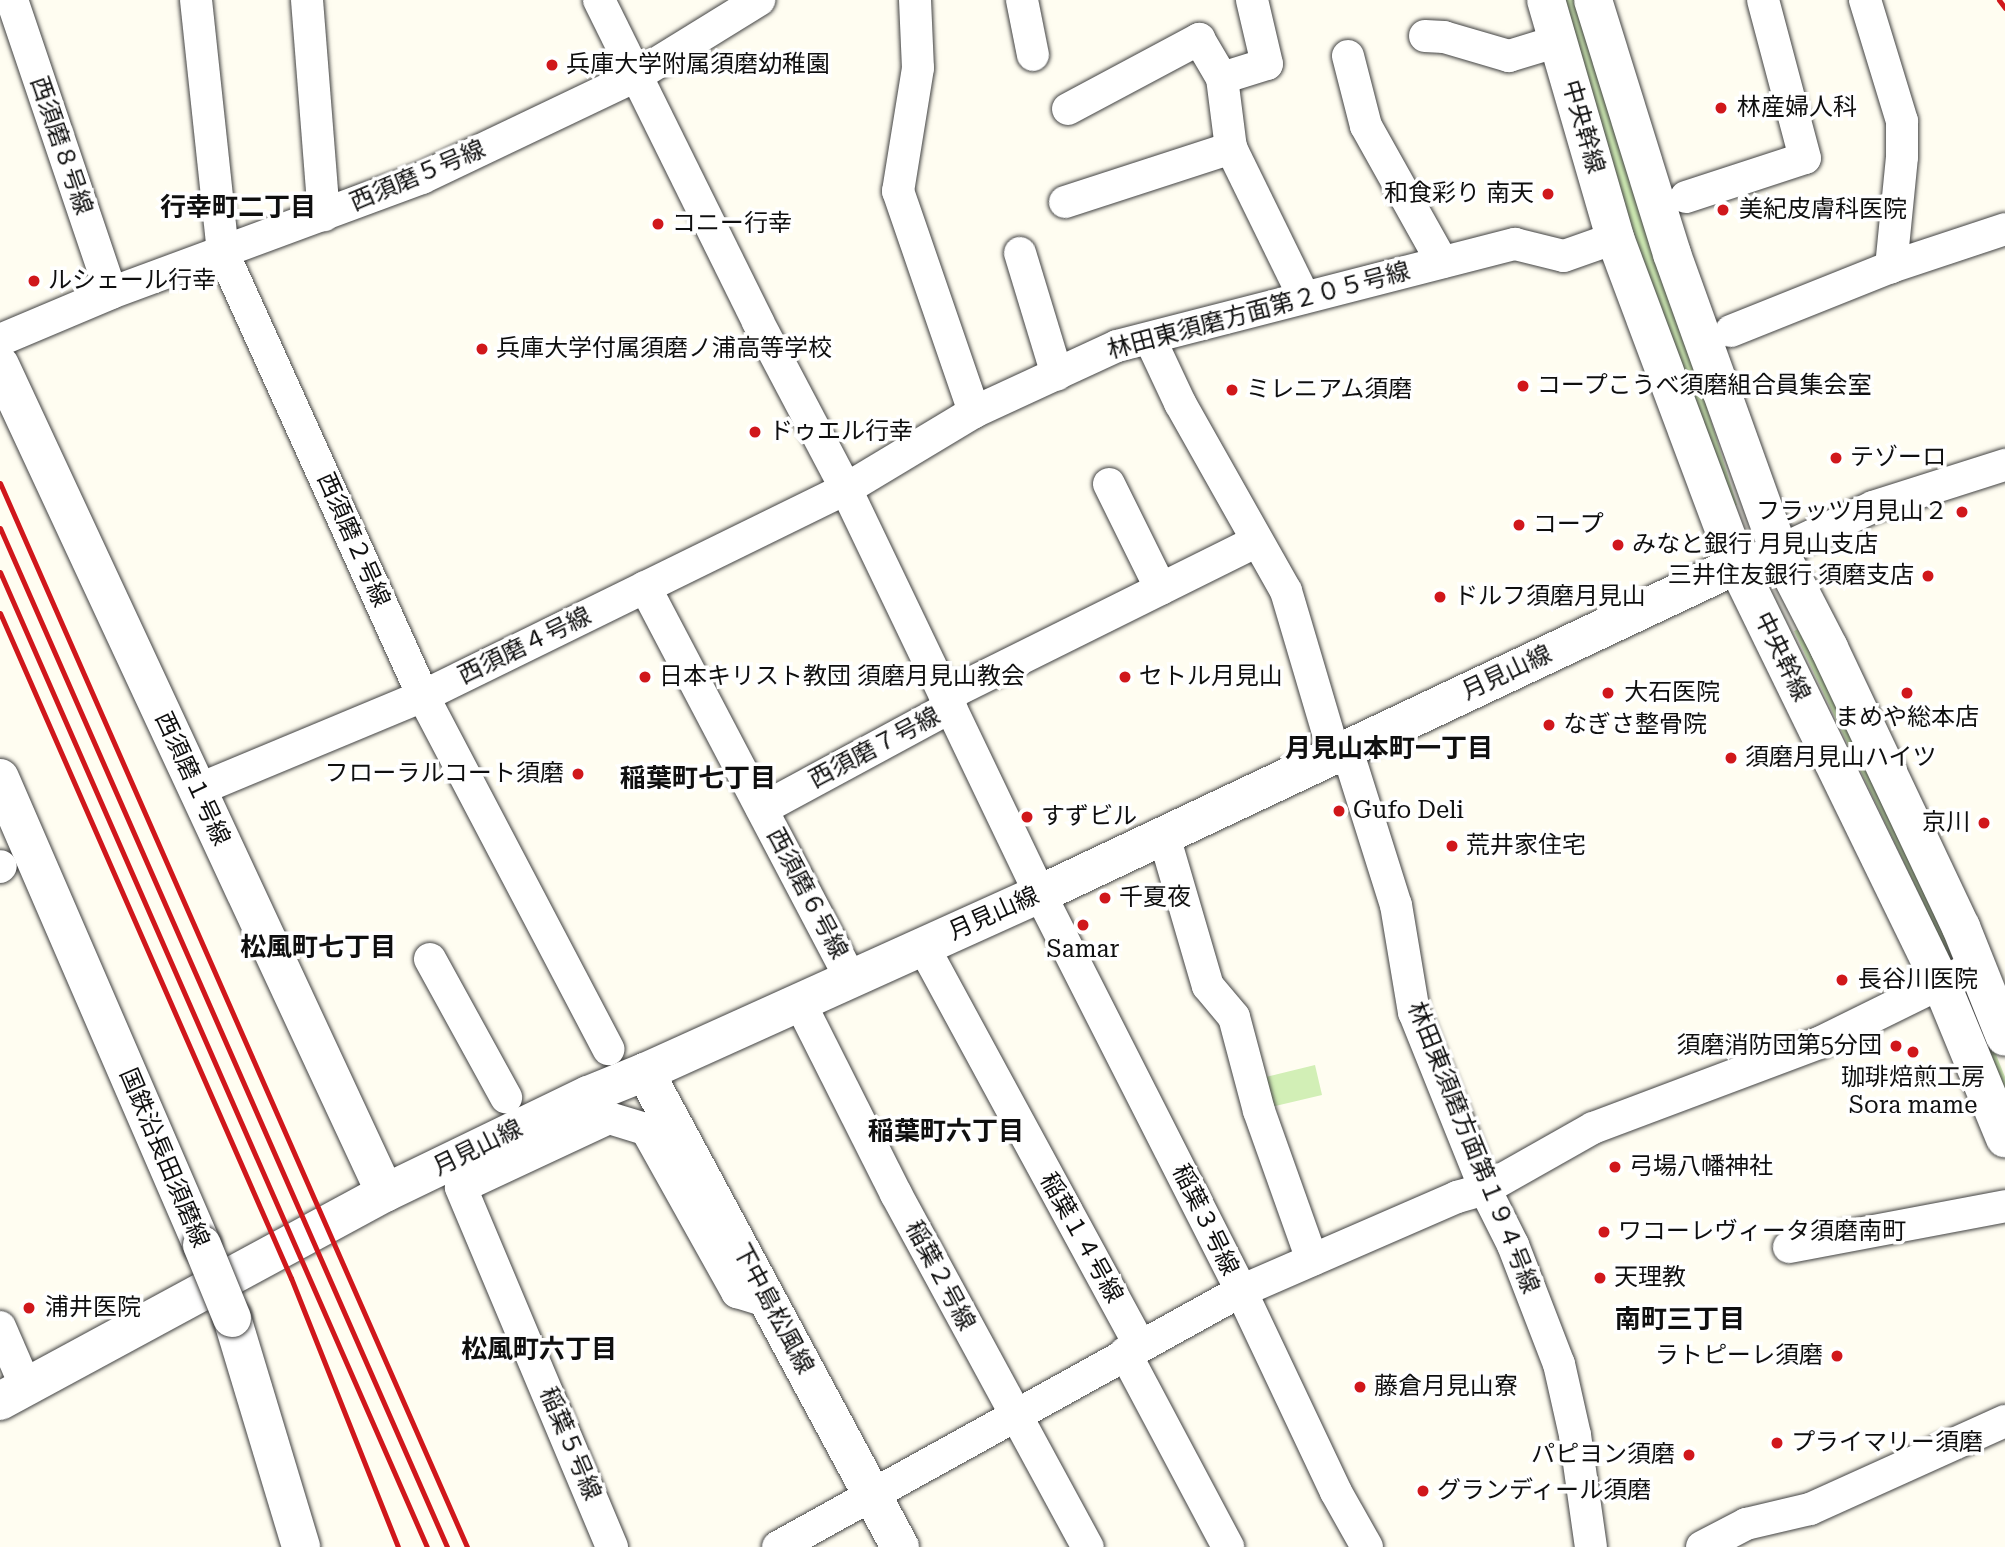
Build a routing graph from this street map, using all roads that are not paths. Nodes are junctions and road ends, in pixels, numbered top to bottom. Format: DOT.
graph roads {
  1 [pos="12,0"];
  2 [pos="197,0"];
  3 [pos="307,0"];
  4 [pos="598,0"];
  5 [pos="759,0"];
  6 [pos="915,0"];
  7 [pos="1022,0"];
  8 [pos="1252,0"];
  9 [pos="1546,0"];
  10 [pos="1593,0"];
  11 [pos="1763,0"];
  12 [pos="1864,0"];
  13 [pos="1425,36"];
  14 [pos="1558,41"];
  15 [pos="1033,55"];
  16 [pos="1348,56"];
  17 [pos="636,76"];
  18 [pos="1222,78"];
  19 [pos="1068,109"];
  20 [pos="1231,148"];
  21 [pos="1686,197"];
  22 [pos="1065,202"];
  23 [pos="324,215"];
  24 [pos="2005,229"];
  25 [pos="1615,238"];
  26 [pos="223,253"];
  27 [pos="1020,253"];
  28 [pos="1442,262"];
  29 [pos="1892,267"];
  30 [pos="111,293"];
  31 [pos="1304,297"];
  32 [pos="1731,331"];
  33 [pos="1150,339"];
  34 [pos="0,341"];
  35 [pos="0,365"];
  36 [pos="1056,375"];
  37 [pos="974,412"];
  38 [pos="2005,465"];
  39 [pos="1109,484"];
  40 [pos="846,489"];
  41 [pos="1257,541"];
  42 [pos="1779,551"];
  43 [pos="1737,565"];
  44 [pos="645,587"];
  45 [pos="1161,589"];
  46 [pos="423,696"];
  47 [pos="948,701"];
  48 [pos="1341,753"];
  49 [pos="0,778"];
  50 [pos="197,790"];
  51 [pos="762,809"];
  52 [pos="1164,836"];
  53 [pos="1040,894"];
  54 [pos="923,946"];
  55 [pos="430,959"];
  56 [pos="1977,966"];
  57 [pos="851,979"];
  58 [pos="1941,983"];
  59 [pos="799,1001"];
  60 [pos="2005,1037"];
  61 [pos="608,1049"];
  62 [pos="645,1072"];
  63 [pos="506,1097"];
  64 [pos="2005,1138"];
  65 [pos="1485,1189"];
  66 [pos="385,1193"];
  67 [pos="2005,1206"];
  68 [pos="1789,1247"];
  69 [pos="1312,1260"];
  70 [pos="1241,1291"];
  71 [pos="769,1302"];
  72 [pos="0,1327"];
  73 [pos="1132,1350"];
  74 [pos="13,1394"];
  75 [pos="1016,1417"];
  76 [pos="2005,1421"];
  77 [pos="873,1497"];
  78 [pos="301,1547"];
  79 [pos="612,1547"];
  80 [pos="778,1547"];
  81 [pos="900,1547"];
  82 [pos="1088,1547"];
  83 [pos="1228,1547"];
  84 [pos="1367,1547"];
  85 [pos="1591,1547"];
  86 [pos="1702,1547"];
  1 -- 30 [label="street, 西須磨８号線"];
  2 -- 26 [label="street, 西須磨２号線"];
  3 -- 23 [label="street"];
  4 -- 17 [label="street, 稲葉３号線"];
  5 -- 17 [label="street, 西須磨５号線"];
  6 -- 37 [label="street"];
  7 -- 15 [label="street"];
  8 -- 18 [label="street"];
  9 -- 14 [label="street, 中央幹線"];
  10 -- 42 [label="street, 中央幹線"];
  11 -- 21 [label="street"];
  12 -- 29 [label="street"];
  13 -- 14 [label="street"];
  14 -- 25 [label="street, 中央幹線"];
  16 -- 28 [label="street"];
  17 -- 23 [label="street, 西須磨５号線"];
  17 -- 40 [label="street, 稲葉３号線"];
  18 -- 19 [label="street"];
  18 -- 20 [label="street"];
  20 -- 22 [label="street"];
  20 -- 31 [label="street"];
  23 -- 26 [label="street, 西須磨５号線"];
  24 -- 29 [label="street"];
  25 -- 28 [label="street, 林田東須磨方面第２０５号線"];
  25 -- 43 [label="street, 中央幹線"];
  26 -- 30 [label="street, 西須磨５号線"];
  26 -- 46 [label="street, 西須磨２号線"];
  27 -- 36 [label="street"];
  28 -- 31 [label="street, 林田東須磨方面第２０５号線"];
  29 -- 32 [label="street"];
  30 -- 34 [label="street, 西須磨５号線"];
  31 -- 33 [label="street, 林田東須磨方面第２０５号線"];
  33 -- 36 [label="street, 林田東須磨方面第２０５号線"];
  33 -- 41 [label="street, 林田東須磨方面第１９４号線"];
  35 -- 50 [label="street, 西須磨１号線"];
  36 -- 37 [label="street, 林田東須磨方面第２０５号線"];
  37 -- 40 [label="street, 林田東須磨方面第２０５号線"];
  38 -- 42 [label="street, 月見山線"];
  39 -- 45 [label="street"];
  40 -- 44 [label="street, 西須磨４号線"];
  40 -- 47 [label="street, 稲葉３号線"];
  41 -- 45 [label="street, 西須磨７号線"];
  41 -- 48 [label="street, 林田東須磨方面第１９４号線"];
  42 -- 43 [label="street, 月見山線"];
  42 -- 56 [label="street, 中央幹線"];
  43 -- 48 [label="street, 月見山線"];
  43 -- 58 [label="street, 中央幹線"];
  44 -- 46 [label="street, 西須磨４号線"];
  44 -- 51 [label="street, 西須磨６号線"];
  45 -- 47 [label="street, 西須磨７号線"];
  46 -- 50 [label="street, 西須磨４号線"];
  46 -- 61 [label="street, 西須磨２号線"];
  47 -- 51 [label="street, 西須磨７号線"];
  47 -- 53 [label="street, 稲葉３号線"];
  48 -- 52 [label="street, 月見山線"];
  48 -- 65 [label="street, 林田東須磨方面第１９４号線"];
  49 -- 78 [label="street, 国鉄沿長田須磨線, bridge"];
  50 -- 66 [label="street, 西須磨１号線"];
  51 -- 57 [label="street, 西須磨６号線"];
  52 -- 53 [label="street, 月見山線"];
  52 -- 69 [label="street"];
  53 -- 54 [label="street, 月見山線"];
  53 -- 70 [label="street, 稲葉３号線"];
  54 -- 57 [label="street, 月見山線"];
  54 -- 73 [label="street, 稲葉１４号線"];
  55 -- 63 [label="street"];
  56 -- 58 [label="street"];
  56 -- 60 [label="street, 中央幹線"];
  57 -- 59 [label="street, 月見山線"];
  58 -- 64 [label="street, 中央幹線"];
  58 -- 65 [label="street"];
  59 -- 62 [label="street, 月見山線"];
  59 -- 75 [label="street, 稲葉２号線"];
  62 -- 66 [label="street, 月見山線"];
  62 -- 71 [label="street, 下中島松風線"];
  65 -- 69 [label="street"];
  65 -- 85 [label="street, 林田東須磨方面第１９４号線"];
  66 -- 74 [label="street, 月見山線"];
  67 -- 68 [label="street"];
  69 -- 70 [label="street"];
  70 -- 73 [label="street"];
  70 -- 84 [label="street, 稲葉３号線"];
  71 -- 77 [label="street, 下中島松風線"];
  71 -- 79 [label="street, 稲葉５号線"];
  72 -- 74 [label="street"];
  73 -- 75 [label="street"];
  73 -- 83 [label="street, 稲葉１４号線"];
  75 -- 77 [label="street"];
  75 -- 82 [label="street, 稲葉２号線"];
  76 -- 86 [label="street"];
  77 -- 80 [label="street"];
  77 -- 81 [label="street, 下中島松風線"];
}
